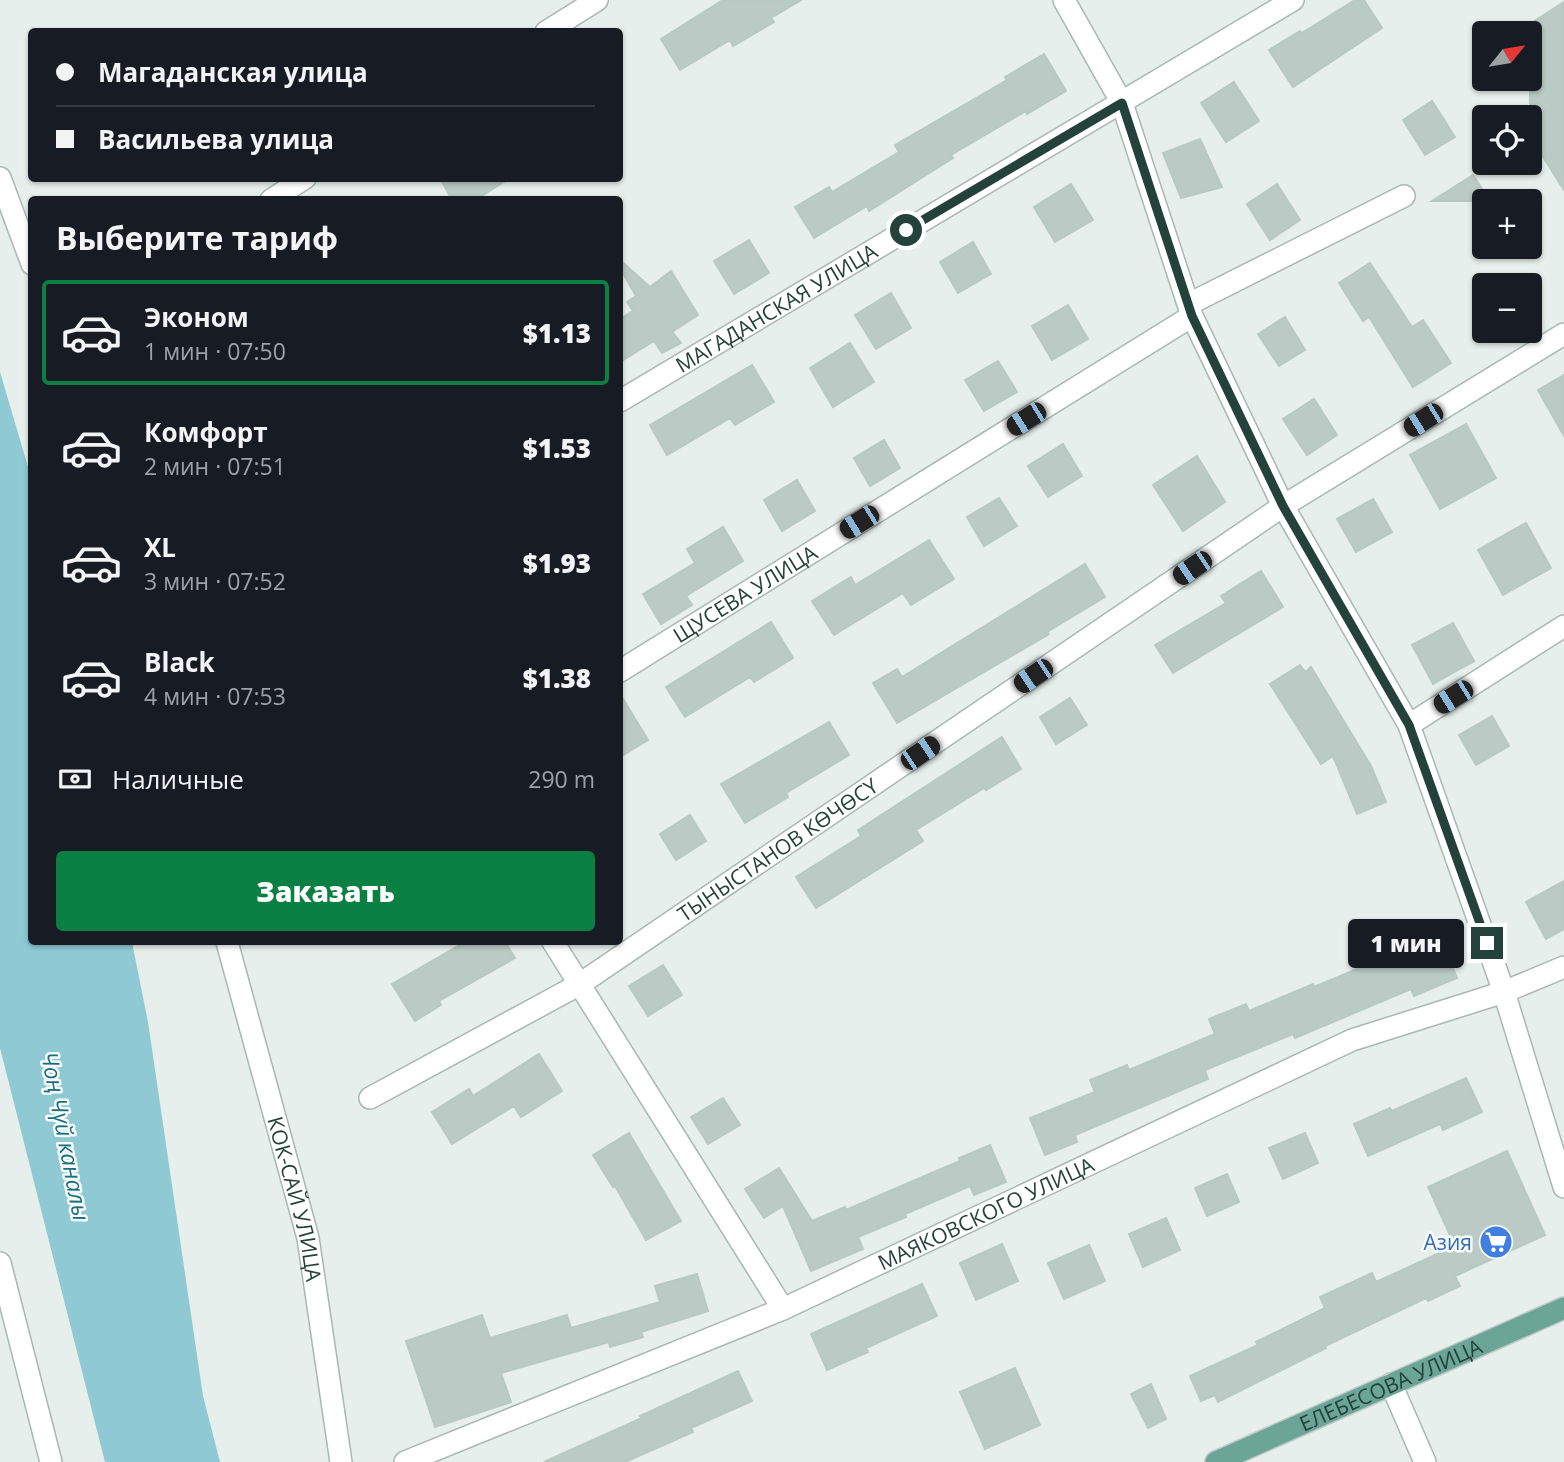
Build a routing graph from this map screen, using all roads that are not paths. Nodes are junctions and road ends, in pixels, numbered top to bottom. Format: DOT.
graph roads {
  1 [pos="597,0"];
  2 [pos="1064,0"];
  3 [pos="1293,0"];
  4 [pos="552,28"];
  5 [pos="1122,103"];
  6 [pos="0,178"];
  7 [pos="299,182"];
  8 [pos="277,196"];
  9 [pos="1404,196"];
  10 [pos="28,253"];
  11 [pos="1190,310"];
  12 [pos="1564,334"];
  13 [pos="623,399"];
  14 [pos="1283,506"];
  15 [pos="1564,626"];
  16 [pos="623,669"];
  17 [pos="1409,725"];
  18 [pos="228,945"];
  19 [pos="555,945"];
  20 [pos="1564,967"];
  21 [pos="580,984"];
  22 [pos="1504,992"];
  23 [pos="370,1098"];
  24 [pos="1564,1186"];
  25 [pos="0,1263"];
  26 [pos="1564,1308"];
  27 [pos="783,1309"];
  28 [pos="1391,1384"];
  29 [pos="51,1462"];
  30 [pos="341,1462"];
  31 [pos="405,1462"];
  32 [pos="1216,1462"];
  33 [pos="1425,1462"];
  1 -- 4 [label="street"];
  2 -- 5 [label="street"];
  3 -- 5 [label="street, МАГАДАНСКАЯ УЛИЦА"];
  5 -- 11 [label="street"];
  5 -- 13 [label="street, МАГАДАНСКАЯ УЛИЦА"];
  6 -- 10 [label="street"];
  7 -- 8 [label="street"];
  9 -- 11 [label="street, ЩУСЕВА УЛИЦА"];
  11 -- 14 [label="street"];
  11 -- 16 [label="street, ЩУСЕВА УЛИЦА"];
  12 -- 14 [label="street, ТЫНЫСТАНОВ КӨЧӨСҮ"];
  14 -- 17 [label="street"];
  14 -- 21 [label="street, ТЫНЫСТАНОВ КӨЧӨСҮ"];
  15 -- 17 [label="street"];
  17 -- 22 [label="street"];
  18 -- 30 [label="street, КОК-САЙ УЛИЦА"];
  19 -- 21 [label="street"];
  20 -- 22 [label="street, МАЯКОВСКОГО УЛИЦА"];
  21 -- 23 [label="street, ТЫНЫСТАНОВ КӨЧӨСҮ"];
  21 -- 27 [label="street"];
  22 -- 24 [label="street"];
  22 -- 27 [label="street, МАЯКОВСКОГО УЛИЦА"];
  25 -- 29 [label="street"];
  26 -- 28 [label="main road, ЕЛЕБЕСОВА УЛИЦА"];
  27 -- 31 [label="street, МАЯКОВСКОГО УЛИЦА"];
  28 -- 32 [label="main road, ЕЛЕБЕСОВА УЛИЦА"];
  28 -- 33 [label="street"];
}
